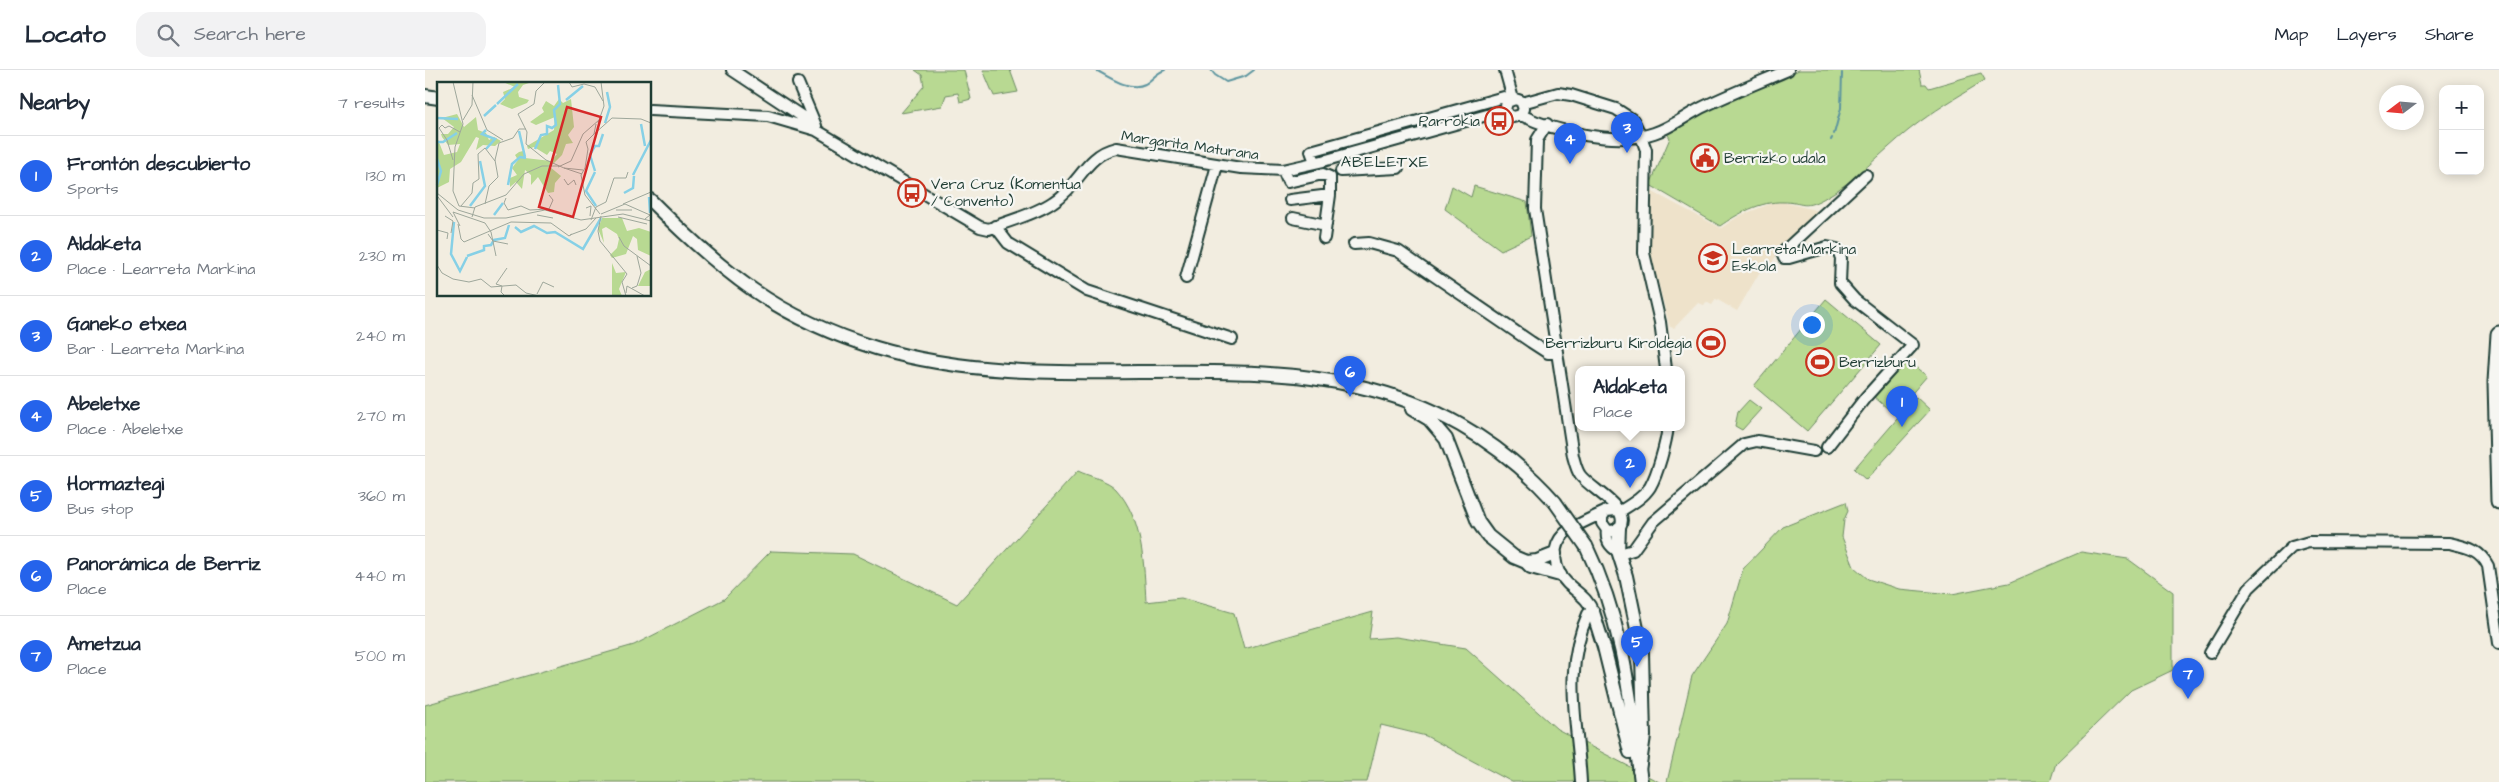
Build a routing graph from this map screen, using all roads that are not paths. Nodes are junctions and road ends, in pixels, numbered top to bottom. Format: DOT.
graph roads {
  1 [pos="732,70"];
  2 [pos="1505,70"];
  3 [pos="1788,70"];
  4 [pos="799,83"];
  5 [pos="769,94"];
  6 [pos="1515,101"];
  7 [pos="651,110"];
  8 [pos="792,110"];
  9 [pos="1505,110"];
  10 [pos="1521,115"];
  11 [pos="768,116"];
  12 [pos="1535,120"];
  13 [pos="788,121"];
  14 [pos="1547,124"];
  15 [pos="1663,128"];
  16 [pos="817,130"];
  17 [pos="1640,136"];
  18 [pos="1537,140"];
  19 [pos="1646,150"];
  20 [pos="1311,151"];
  21 [pos="1315,162"];
  22 [pos="1217,164"];
  23 [pos="1299,167"];
  24 [pos="1398,168"];
  25 [pos="1283,170"];
  26 [pos="1341,171"];
  27 [pos="1866,175"];
  28 [pos="1330,195"];
  29 [pos="651,198"];
  30 [pos="1290,200"];
  31 [pos="651,201"];
  32 [pos="660,211"];
  33 [pos="1293,218"];
  34 [pos="1327,225"];
  35 [pos="995,226"];
  36 [pos="1324,238"];
  37 [pos="1354,244"];
  38 [pos="1186,278"];
  39 [pos="2499,334"];
  40 [pos="1232,339"];
  41 [pos="1557,353"];
  42 [pos="1666,366"];
  43 [pos="1372,390"];
  44 [pos="1667,431"];
  45 [pos="1827,447"];
  46 [pos="1814,451"];
  47 [pos="2499,501"];
  48 [pos="1616,508"];
  49 [pos="1605,512"];
  50 [pos="1583,524"];
  51 [pos="1613,528"];
  52 [pos="1635,546"];
  53 [pos="1618,551"];
  54 [pos="1555,554"];
  55 [pos="1526,562"];
  56 [pos="1561,575"];
  57 [pos="1626,576"];
  58 [pos="1593,612"];
  59 [pos="2499,642"];
  60 [pos="2210,653"];
  61 [pos="1639,778"];
  62 [pos="1581,782"];
  1 -- 5 [label="street"];
  2 -- 6 [label="street"];
  3 -- 15 [label="street"];
  4 -- 16 [label="street"];
  5 -- 8 [label="street"];
  5 -- 11 [label="street"];
  6 -- 9 [label="street"];
  6 -- 10 [label="street"];
  6 -- 17 [label="street"];
  6 -- 20 [label="street"];
  7 -- 11 [label="street"];
  8 -- 13 [label="street"];
  8 -- 16 [label="street"];
  9 -- 10 [label="street"];
  9 -- 21 [label="street, Margarita Maturana"];
  10 -- 12 [label="street"];
  11 -- 13 [label="street"];
  12 -- 14 [label="street"];
  12 -- 18 [label="street"];
  13 -- 16 [label="street"];
  14 -- 17 [label="street"];
  14 -- 18 [label="street"];
  15 -- 17 [label="street"];
  15 -- 19 [label="street"];
  16 -- 35 [label="street"];
  17 -- 19 [label="street"];
  18 -- 41 [label="street"];
  19 -- 42 [label="street"];
  20 -- 21 [label="street"];
  20 -- 23 [label="street"];
  21 -- 23 [label="street, Margarita Maturana"];
  22 -- 25 [label="street, Margarita Maturana"];
  22 -- 35 [label="street, Margarita Maturana"];
  22 -- 38 [label="street"];
  23 -- 25 [label="street, Margarita Maturana"];
  24 -- 26 [label="street"];
  25 -- 28 [label="street"];
  27 -- 45 [label="street"];
  28 -- 30 [label="street"];
  28 -- 34 [label="street"];
  29 -- 32 [label="main road"];
  31 -- 32 [label="main road"];
  32 -- 43 [label="main road"];
  33 -- 34 [label="street"];
  34 -- 36 [label="street"];
  35 -- 40 [label="street"];
  37 -- 41 [label="street"];
  39 -- 47 [label="highway"];
  41 -- 48 [label="street"];
  43 -- 55 [label="main road"];
  43 -- 61 [label="main road, bridge"];
  44 -- 48 [label="street"];
  46 -- 52 [label="street"];
  48 -- 49 [label="street"];
  48 -- 51 [label="street"];
  49 -- 50 [label="street"];
  49 -- 51 [label="street"];
  50 -- 51 [label="street"];
  50 -- 54 [label="street"];
  51 -- 52 [label="street"];
  51 -- 53 [label="main road"];
  52 -- 53 [label="street"];
  52 -- 57 [label="street"];
  53 -- 57 [label="main road"];
  54 -- 55 [label="main road"];
  54 -- 56 [label="street"];
  55 -- 56 [label="main road"];
  56 -- 58 [label="street"];
  57 -- 61 [label="main road"];
  58 -- 61 [label="main road"];
  58 -- 62 [label="street"];
  59 -- 60 [label="street"];
}
